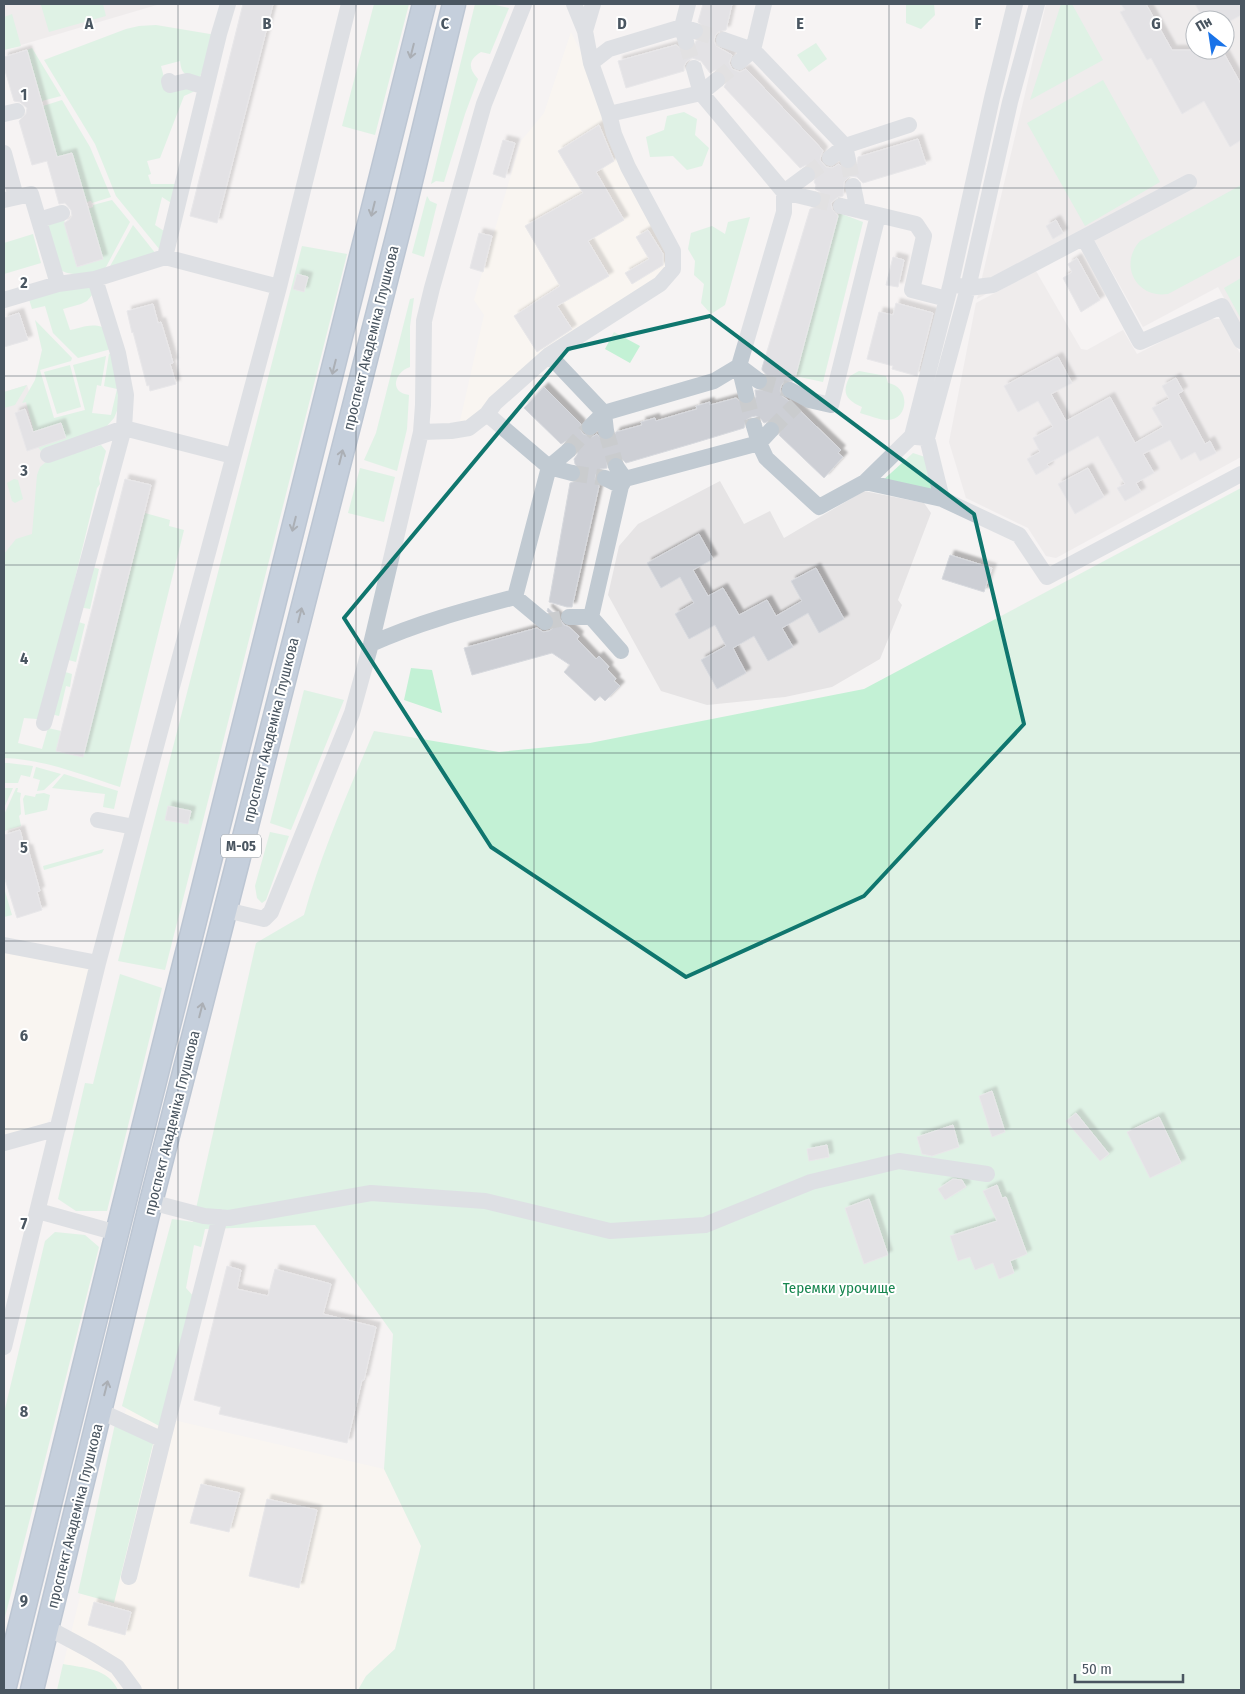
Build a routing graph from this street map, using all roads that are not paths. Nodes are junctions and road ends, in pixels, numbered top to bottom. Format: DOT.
graph roads {
  1 [pos="228,4"];
  2 [pos="349,4"];
  3 [pos="424,4"];
  4 [pos="454,4"];
  5 [pos="524,4"];
  6 [pos="574,4"];
  7 [pos="593,4"];
  8 [pos="688,4"];
  9 [pos="764,4"];
  10 [pos="1015,4"];
  11 [pos="1037,4"];
  12 [pos="584,31"];
  13 [pos="724,40"];
  14 [pos="753,50"];
  15 [pos="591,62"];
  16 [pos="739,62"];
  17 [pos="694,68"];
  18 [pos="716,80"];
  19 [pos="169,81"];
  20 [pos="206,87"];
  21 [pos="701,93"];
  22 [pos="609,114"];
  23 [pos="909,125"];
  24 [pos="4,153"];
  25 [pos="847,153"];
  26 [pos="830,158"];
  27 [pos="807,175"];
  28 [pos="1189,182"];
  29 [pos="853,186"];
  30 [pos="784,192"];
  31 [pos="10,199"];
  32 [pos="813,199"];
  33 [pos="841,206"];
  34 [pos="858,210"];
  35 [pos="62,213"];
  36 [pos="878,215"];
  37 [pos="39,220"];
  38 [pos="1084,238"];
  39 [pos="165,257"];
  40 [pos="95,279"];
  41 [pos="951,283"];
  42 [pos="58,284"];
  43 [pos="279,287"];
  44 [pos="968,288"];
  45 [pos="947,299"];
  46 [pos="4,300"];
  47 [pos="1241,341"];
  48 [pos="549,355"];
  49 [pos="739,366"];
  50 [pos="759,381"];
  51 [pos="746,395"];
  52 [pos="798,399"];
  53 [pos="604,413"];
  54 [pos="487,414"];
  55 [pos="754,426"];
  56 [pos="124,428"];
  57 [pos="598,429"];
  58 [pos="770,430"];
  59 [pos="421,432"];
  60 [pos="919,437"];
  61 [pos="759,443"];
  62 [pos="568,451"];
  63 [pos="48,455"];
  64 [pos="233,456"];
  65 [pos="549,467"];
  66 [pos="572,473"];
  67 [pos="1241,474"];
  68 [pos="621,477"];
  69 [pos="605,478"];
  70 [pos="865,482"];
  71 [pos="942,499"];
  72 [pos="515,598"];
  73 [pos="569,617"];
  74 [pos="591,617"];
  75 [pos="545,622"];
  76 [pos="371,644"];
  77 [pos="622,651"];
  78 [pos="44,723"];
  79 [pos="98,820"];
  80 [pos="134,827"];
  81 [pos="226,910"];
  82 [pos="4,945"];
  83 [pos="98,963"];
  84 [pos="58,1128"];
  85 [pos="4,1143"];
  86 [pos="987,1174"];
  87 [pos="151,1202"];
  88 [pos="38,1211"];
  89 [pos="220,1217"];
  90 [pos="117,1232"];
  91 [pos="4,1346"];
  92 [pos="100,1411"];
  93 [pos="163,1440"];
  94 [pos="129,1576"];
  95 [pos="48,1628"];
  96 [pos="4,1690"];
  97 [pos="32,1690"];
  98 [pos="134,1690"];
  1 -- 20 [label="street"];
  2 -- 43 [label="street"];
  3 -- 90 [label="highway, проспект Академіка Глушкова / М-05, one-way"];
  81 -- 4 [label="highway, проспект Академіка Глушкова / М-05, one-way"];
  5 -- 59 [label="street"];
  6 -- 12 [label="street"];
  7 -- 12 [label="street"];
  8 -- 15 [label="street"];
  9 -- 14 [label="street"];
  10 -- 41 [label="street"];
  11 -- 44 [label="street"];
  12 -- 15 [label="street"];
  13 -- 14 [label="street"];
  14 -- 16 [label="street"];
  14 -- 25 [label="street"];
  15 -- 22 [label="street"];
  17 -- 21 [label="street"];
  18 -- 21 [label="street"];
  19 -- 20 [label="street"];
  20 -- 39 [label="street"];
  21 -- 22 [label="street"];
  21 -- 30 [label="street"];
  22 -- 48 [label="street"];
  23 -- 25 [label="street"];
  24 -- 31 [label="street"];
  25 -- 26 [label="street"];
  27 -- 30 [label="street"];
  28 -- 38 [label="street"];
  29 -- 34 [label="street"];
  30 -- 32 [label="street"];
  30 -- 49 [label="street"];
  31 -- 37 [label="street"];
  33 -- 34 [label="street"];
  34 -- 36 [label="street"];
  35 -- 37 [label="street"];
  36 -- 45 [label="street"];
  36 -- 52 [label="street"];
  37 -- 42 [label="street"];
  38 -- 44 [label="street"];
  38 -- 47 [label="street"];
  39 -- 40 [label="street"];
  39 -- 43 [label="street"];
  40 -- 42 [label="street"];
  40 -- 56 [label="street"];
  41 -- 44 [label="street"];
  41 -- 45 [label="street"];
  42 -- 46 [label="street"];
  43 -- 64 [label="street"];
  44 -- 60 [label="street"];
  45 -- 60 [label="street"];
  48 -- 53 [label="street"];
  48 -- 54 [label="street"];
  49 -- 50 [label="street"];
  49 -- 51 [label="street"];
  49 -- 53 [label="street"];
  53 -- 57 [label="street"];
  54 -- 59 [label="street"];
  54 -- 65 [label="street"];
  55 -- 61 [label="street"];
  56 -- 63 [label="street"];
  56 -- 64 [label="street"];
  56 -- 78 [label="street"];
  58 -- 61 [label="street"];
  59 -- 76 [label="street"];
  60 -- 70 [label="street"];
  60 -- 71 [label="street"];
  61 -- 68 [label="street"];
  61 -- 70 [label="street"];
  62 -- 65 [label="street"];
  64 -- 80 [label="street"];
  65 -- 66 [label="street"];
  65 -- 72 [label="street"];
  67 -- 71 [label="street"];
  68 -- 69 [label="street"];
  68 -- 74 [label="street"];
  70 -- 71 [label="street"];
  72 -- 75 [label="street"];
  72 -- 76 [label="street"];
  73 -- 74 [label="street"];
  74 -- 77 [label="street"];
  76 -- 81 [label="street"];
  79 -- 80 [label="street"];
  80 -- 83 [label="street"];
  87 -- 81 [label="highway, проспект Академіка Глушкова / М-05, one-way"];
  82 -- 83 [label="street"];
  83 -- 84 [label="street"];
  84 -- 85 [label="street"];
  84 -- 88 [label="street"];
  86 -- 89 [label="street"];
  87 -- 89 [label="street"];
  92 -- 87 [label="highway, проспект Академіка Глушкова / М-05, one-way"];
  88 -- 90 [label="street"];
  88 -- 91 [label="street"];
  89 -- 93 [label="street"];
  90 -- 96 [label="highway, проспект Академіка Глушкова / М-05"];
  92 -- 93 [label="street"];
  92 -- 95 [label="highway, проспект Академіка Глушкова / М-05"];
  93 -- 94 [label="street"];
  95 -- 97 [label="highway, проспект Академіка Глушкова / М-05"];
  95 -- 98 [label="street"];
}
